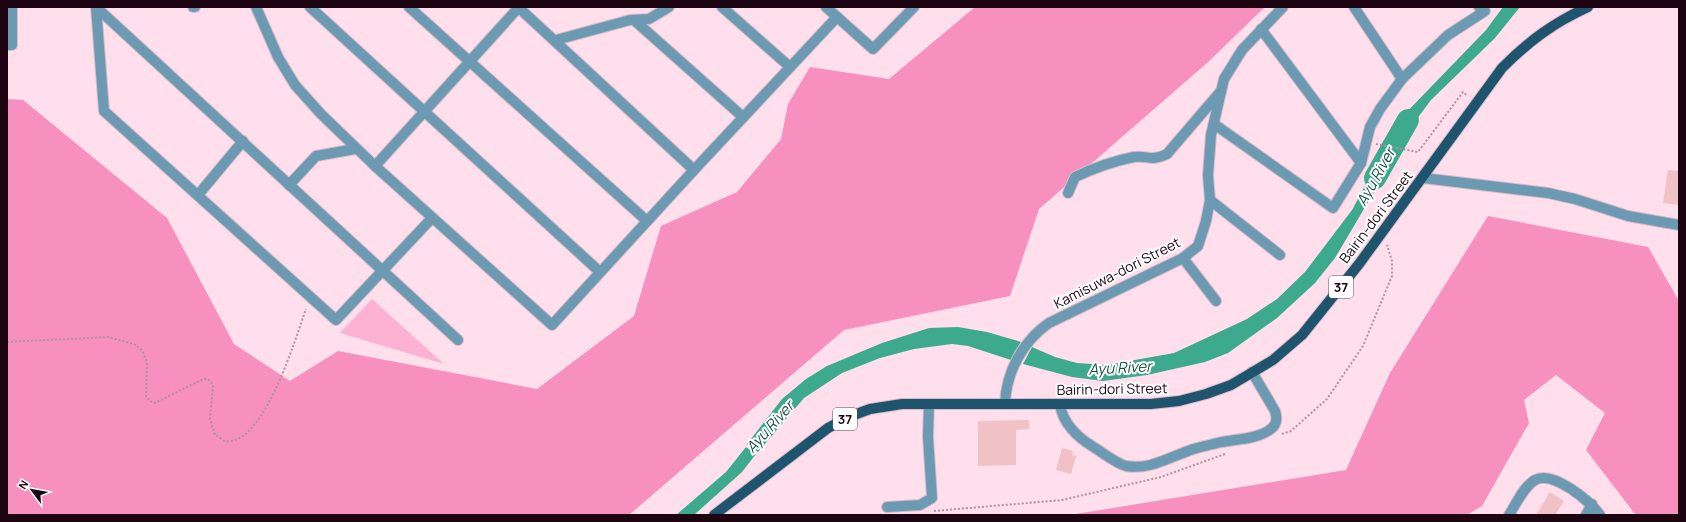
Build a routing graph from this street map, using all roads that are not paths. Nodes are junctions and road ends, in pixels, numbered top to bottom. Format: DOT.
graph roads {
  1 [pos="12,7"];
  2 [pos="96,7"];
  3 [pos="256,7"];
  4 [pos="310,7"];
  5 [pos="409,7"];
  6 [pos="519,7"];
  7 [pos="669,7"];
  8 [pos="722,7"];
  9 [pos="826,7"];
  10 [pos="914,7"];
  11 [pos="1283,7"];
  12 [pos="1354,7"];
  13 [pos="1479,7"];
  14 [pos="1588,7"];
  15 [pos="837,17"];
  16 [pos="634,20"];
  17 [pos="1261,29"];
  18 [pos="556,40"];
  19 [pos="7,45"];
  20 [pos="470,62"];
  21 [pos="790,67"];
  22 [pos="1402,79"];
  23 [pos="1222,89"];
  24 [pos="424,112"];
  25 [pos="743,117"];
  26 [pos="1214,124"];
  27 [pos="243,142"];
  28 [pos="355,149"];
  29 [pos="1361,162"];
  30 [pos="375,166"];
  31 [pos="694,170"];
  32 [pos="1423,178"];
  33 [pos="289,185"];
  34 [pos="1068,193"];
  35 [pos="198,195"];
  36 [pos="1210,200"];
  37 [pos="432,218"];
  38 [pos="647,221"];
  39 [pos="1679,225"];
  40 [pos="1280,255"];
  41 [pos="1183,258"];
  42 [pos="382,270"];
  43 [pos="600,272"];
  44 [pos="1216,301"];
  45 [pos="458,340"];
  46 [pos="1252,372"];
  47 [pos="929,404"];
  48 [pos="1005,404"];
  49 [pos="1060,404"];
  50 [pos="1592,504"];
  51 [pos="887,507"];
  52 [pos="714,515"];
  53 [pos="1509,515"];
  54 [pos="1586,515"];
  55 [pos="1600,515"];
  1 -- 19 [label="street"];
  2 -- 27 [label="street"];
  2 -- 35 [label="street"];
  3 -- 28 [label="street"];
  4 -- 24 [label="street"];
  5 -- 20 [label="street"];
  6 -- 18 [label="street"];
  6 -- 20 [label="street"];
  7 -- 16 [label="street"];
  8 -- 21 [label="street"];
  9 -- 15 [label="street"];
  10 -- 15 [label="street"];
  11 -- 17 [label="street, Kamisuwa-dori Street"];
  12 -- 22 [label="street"];
  13 -- 22 [label="street"];
  14 -- 32 [label="main road, Bairin-dori Street / 37"];
  15 -- 21 [label="street"];
  16 -- 18 [label="street"];
  16 -- 25 [label="street"];
  17 -- 23 [label="street, Kamisuwa-dori Street"];
  17 -- 29 [label="street"];
  18 -- 31 [label="street"];
  20 -- 24 [label="street"];
  20 -- 38 [label="street"];
  21 -- 25 [label="street"];
  22 -- 29 [label="street"];
  23 -- 26 [label="street, Kamisuwa-dori Street"];
  23 -- 34 [label="street"];
  24 -- 30 [label="street"];
  24 -- 43 [label="street"];
  25 -- 31 [label="street"];
  26 -- 29 [label="street"];
  26 -- 36 [label="street, Kamisuwa-dori Street"];
  27 -- 33 [label="street"];
  27 -- 35 [label="street"];
  28 -- 30 [label="street"];
  28 -- 33 [label="street"];
  30 -- 37 [label="street"];
  31 -- 38 [label="street"];
  32 -- 39 [label="street"];
  32 -- 46 [label="main road, Bairin-dori Street / 37"];
  33 -- 42 [label="street"];
  35 -- 42 [label="street"];
  36 -- 40 [label="street"];
  36 -- 41 [label="street, Kamisuwa-dori Street"];
  37 -- 42 [label="street"];
  37 -- 43 [label="street"];
  38 -- 43 [label="street"];
  41 -- 44 [label="street"];
  41 -- 48 [label="street, Kamisuwa-dori Street"];
  42 -- 45 [label="street"];
  46 -- 49 [label="main road, Bairin-dori Street / 37"];
  46 -- 49 [label="street"];
  47 -- 48 [label="main road, Bairin-dori Street / 37"];
  47 -- 51 [label="street"];
  47 -- 52 [label="main road, Bairin-dori Street / 37"];
  48 -- 49 [label="main road, Bairin-dori Street / 37"];
  50 -- 53 [label="street"];
  50 -- 54 [label="street"];
  50 -- 55 [label="street"];
}
